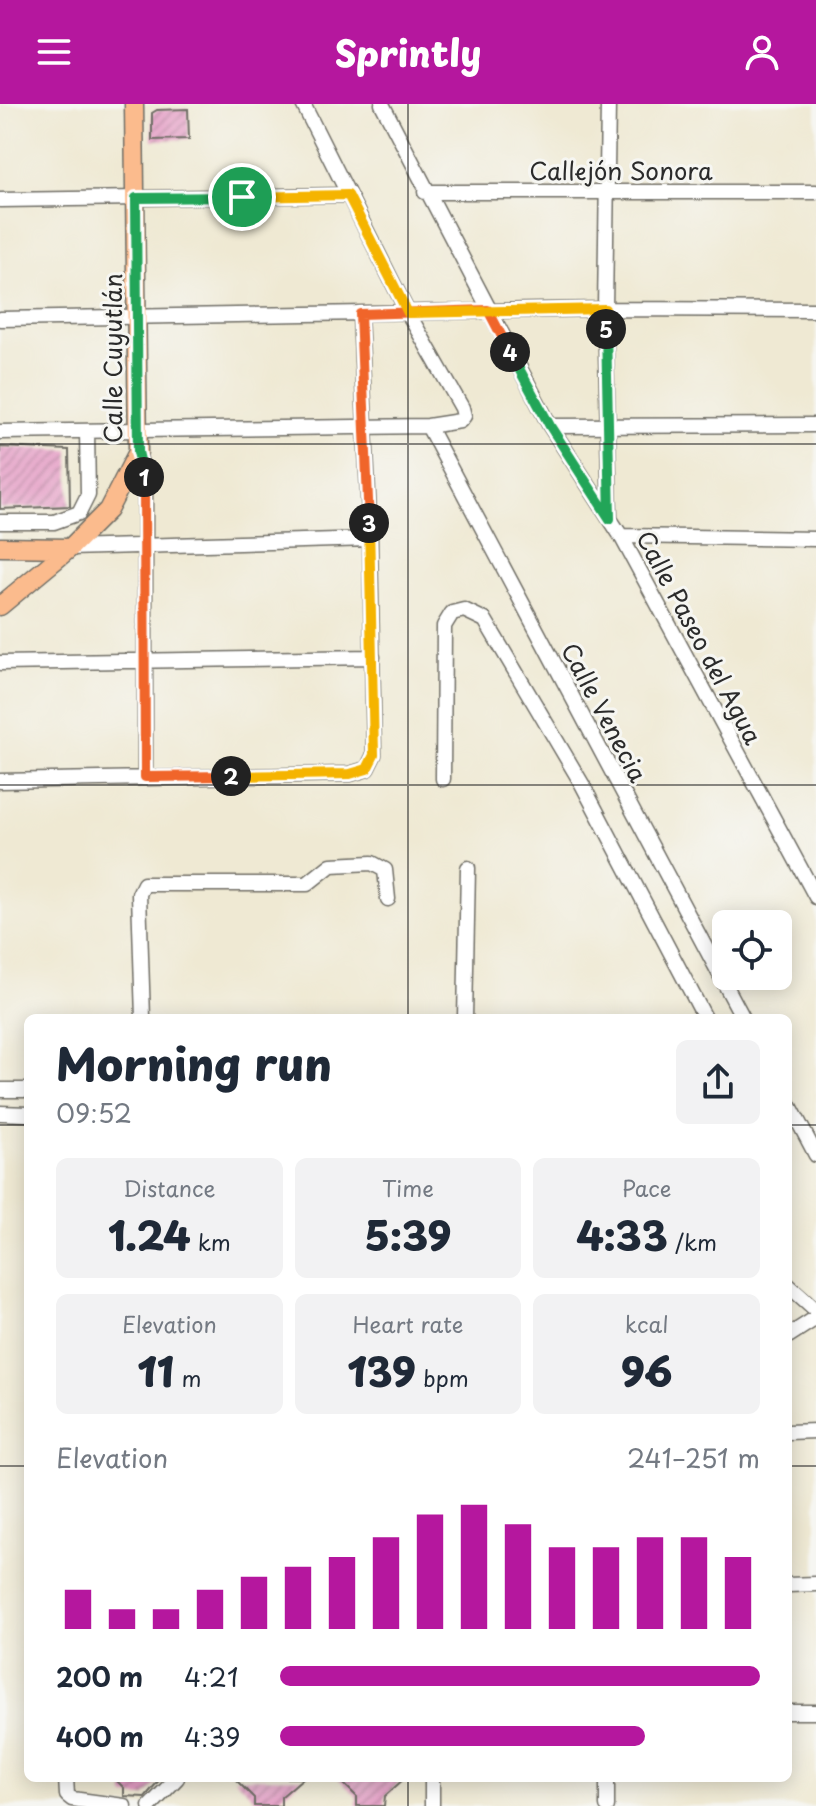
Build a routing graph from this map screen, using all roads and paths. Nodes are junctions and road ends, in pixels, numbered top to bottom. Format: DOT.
graph roads {
  1 [pos="134,104"];
  2 [pos="303,104"];
  3 [pos="382,104"];
  4 [pos="608,104"];
  5 [pos="425,192"];
  6 [pos="816,192"];
  7 [pos="607,193"];
  8 [pos="348,195"];
  9 [pos="136,198"];
  10 [pos="0,200"];
  11 [pos="605,309"];
  12 [pos="488,310"];
  13 [pos="816,310"];
  14 [pos="408,313"];
  15 [pos="138,314"];
  16 [pos="360,314"];
  17 [pos="0,319"];
  18 [pos="607,425"];
  19 [pos="816,425"];
  20 [pos="428,426"];
  21 [pos="550,426"];
  22 [pos="366,427"];
  23 [pos="138,430"];
  24 [pos="87,431"];
  25 [pos="0,432"];
  26 [pos="138,452"];
  27 [pos="610,519"];
  28 [pos="0,522"];
  29 [pos="621,536"];
  30 [pos="370,539"];
  31 [pos="816,539"];
  32 [pos="0,547"];
  33 [pos="70,548"];
  34 [pos="144,549"];
  35 [pos="0,606"];
  36 [pos="373,657"];
  37 [pos="144,661"];
  38 [pos="0,663"];
  39 [pos="145,777"];
  40 [pos="443,779"];
  41 [pos="0,781"];
  42 [pos="468,868"];
  43 [pos="816,897"];
  44 [pos="388,899"];
  45 [pos="143,1014"];
  46 [pos="465,1014"];
  47 [pos="703,1014"];
  48 [pos="741,1014"];
  49 [pos="0,1090"];
  50 [pos="24,1090"];
  51 [pos="792,1107"];
  52 [pos="0,1113"];
  53 [pos="24,1114"];
  54 [pos="810,1131"];
  55 [pos="816,1155"];
  56 [pos="792,1289"];
  57 [pos="816,1310"];
  58 [pos="816,1318"];
  59 [pos="792,1333"];
  60 [pos="816,1431"];
  61 [pos="792,1432"];
  62 [pos="816,1584"];
  63 [pos="792,1585"];
  64 [pos="792,1712"];
  65 [pos="816,1712"];
  66 [pos="66,1782"];
  67 [pos="173,1782"];
  68 [pos="432,1782"];
  69 [pos="607,1782"];
  70 [pos="124,1806"];
  71 [pos="150,1806"];
  72 [pos="432,1806"];
  73 [pos="607,1806"];
  1 -- 9 [label="main road, Calle Cuyutlán"];
  2 -- 8 [label="street"];
  3 -- 5 [label="street, Calle Paseo del Agua"];
  4 -- 7 [label="street"];
  5 -- 7 [label="street, Callejón Sonora"];
  5 -- 12 [label="street, Calle Paseo del Agua"];
  6 -- 7 [label="street, Callejón Sonora"];
  7 -- 11 [label="street"];
  8 -- 9 [label="street"];
  8 -- 14 [label="street"];
  9 -- 10 [label="street"];
  9 -- 15 [label="main road, Calle Cuyutlán"];
  11 -- 12 [label="street"];
  11 -- 13 [label="street"];
  11 -- 18 [label="street"];
  12 -- 14 [label="street"];
  12 -- 21 [label="street, Calle Paseo del Agua"];
  14 -- 16 [label="street"];
  14 -- 20 [label="street"];
  15 -- 16 [label="street"];
  15 -- 17 [label="street"];
  15 -- 23 [label="main road, Calle Cuyutlán"];
  16 -- 22 [label="street"];
  18 -- 19 [label="street"];
  18 -- 21 [label="street"];
  18 -- 27 [label="street"];
  20 -- 22 [label="street"];
  20 -- 48 [label="street, Calle Venecia"];
  21 -- 27 [label="street, Calle Paseo del Agua"];
  22 -- 23 [label="street"];
  22 -- 30 [label="street"];
  23 -- 24 [label="street"];
  23 -- 26 [label="main road, Calle Cuyutlán"];
  24 -- 25 [label="street"];
  24 -- 28 [label="street"];
  26 -- 33 [label="main road, Calle Cuyutlán"];
  26 -- 34 [label="street"];
  27 -- 29 [label="street, Calle Paseo del Agua"];
  29 -- 31 [label="street"];
  29 -- 43 [label="street, Calle Paseo del Agua"];
  30 -- 34 [label="street"];
  30 -- 36 [label="street"];
  32 -- 33 [label="main road"];
  33 -- 34 [label="street"];
  33 -- 35 [label="main road, Calle Cuyutlán"];
  34 -- 37 [label="street"];
  36 -- 37 [label="street"];
  36 -- 39 [label="street"];
  37 -- 38 [label="street"];
  37 -- 39 [label="street"];
  39 -- 41 [label="street"];
  40 -- 47 [label="street"];
  42 -- 46 [label="street"];
  44 -- 45 [label="street"];
  49 -- 50 [label="street"];
  51 -- 54 [label="street"];
  52 -- 53 [label="street"];
  54 -- 55 [label="street"];
  56 -- 57 [label="street"];
  58 -- 59 [label="street"];
  60 -- 61 [label="street"];
  62 -- 63 [label="street"];
  64 -- 65 [label="street"];
  66 -- 70 [label="street"];
  67 -- 71 [label="street"];
  68 -- 72 [label="street"];
  69 -- 73 [label="street"];
}
